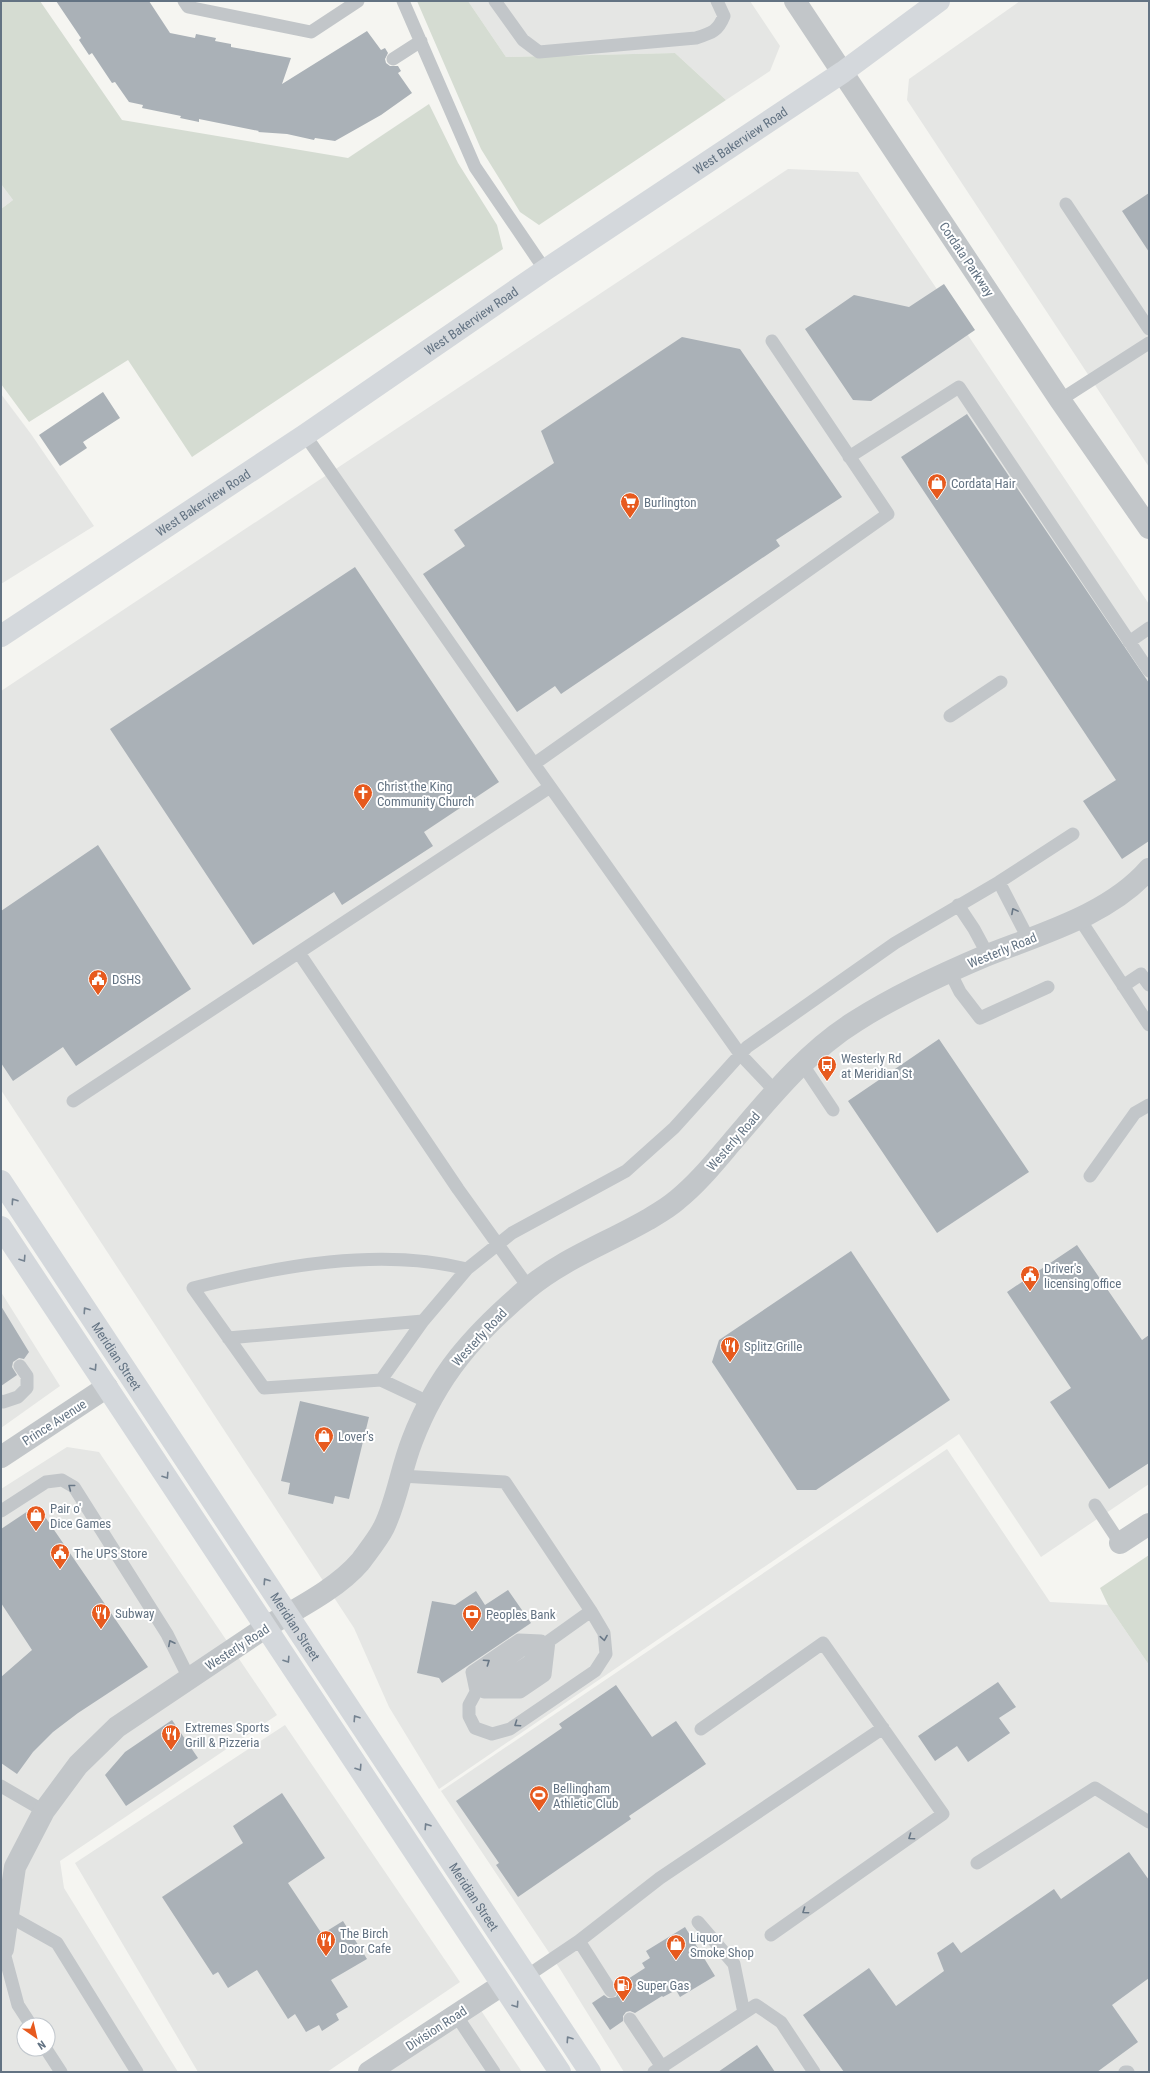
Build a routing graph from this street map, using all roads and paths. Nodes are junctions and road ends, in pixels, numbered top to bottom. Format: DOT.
graph roads {
  1 [pos="184,1"];
  2 [pos="358,1"];
  3 [pos="403,1"];
  4 [pos="495,1"];
  5 [pos="717,1"];
  6 [pos="795,1"];
  7 [pos="939,1"];
  8 [pos="421,41"];
  9 [pos="393,59"];
  10 [pos="843,72"];
  11 [pos="1066,204"];
  12 [pos="545,270"];
  13 [pos="1149,329"];
  14 [pos="772,341"];
  15 [pos="1149,343"];
  16 [pos="1060,400"];
  17 [pos="305,435"];
  18 [pos="849,457"];
  19 [pos="1146,522"];
  20 [pos="1149,628"];
  21 [pos="1,636"];
  22 [pos="1129,642"];
  23 [pos="1149,671"];
  24 [pos="1001,682"];
  25 [pos="950,716"];
  26 [pos="534,764"];
  27 [pos="550,787"];
  28 [pos="1073,834"];
  29 [pos="1145,878"];
  30 [pos="999,882"];
  31 [pos="958,905"];
  32 [pos="1079,918"];
  33 [pos="1029,940"];
  34 [pos="299,953"];
  35 [pos="988,956"];
  36 [pos="950,972"];
  37 [pos="1145,979"];
  38 [pos="1123,986"];
  39 [pos="1048,987"];
  40 [pos="1149,1025"];
  41 [pos="740,1054"];
  42 [pos="803,1066"];
  43 [pos="776,1092"];
  44 [pos="73,1101"];
  45 [pos="1149,1105"];
  46 [pos="833,1110"];
  47 [pos="1090,1176"];
  48 [pos="1,1181"];
  49 [pos="1,1227"];
  50 [pos="496,1244"];
  51 [pos="467,1269"];
  52 [pos="528,1288"];
  53 [pos="423,1321"];
  54 [pos="228,1338"];
  55 [pos="20,1366"];
  56 [pos="381,1380"];
  57 [pos="107,1387"];
  58 [pos="1,1402"];
  59 [pos="428,1402"];
  60 [pos="1,1457"];
  61 [pos="186,1460"];
  62 [pos="400,1476"];
  63 [pos="1095,1505"];
  64 [pos="1,1511"];
  65 [pos="1149,1524"];
  66 [pos="1120,1543"];
  67 [pos="591,1612"];
  68 [pos="287,1614"];
  69 [pos="266,1627"];
  70 [pos="549,1641"];
  71 [pos="189,1678"];
  72 [pos="476,1692"];
  73 [pos="883,1728"];
  74 [pos="701,1729"];
  75 [pos="1,1786"];
  76 [pos="44,1812"];
  77 [pos="394,1821"];
  78 [pos="1149,1822"];
  79 [pos="977,1863"];
  80 [pos="7,1915"];
  81 [pos="698,1922"];
  82 [pos="771,1935"];
  83 [pos="579,1942"];
  84 [pos="3,1949"];
  85 [pos="527,1976"];
  86 [pos="502,1985"];
  87 [pos="611,1991"];
  88 [pos="744,2013"];
  89 [pos="456,2015"];
  90 [pos="26,2017"];
  91 [pos="630,2019"];
  92 [pos="51,2057"];
  93 [pos="659,2070"];
  94 [pos="61,2072"];
  95 [pos="137,2072"];
  96 [pos="369,2072"];
  97 [pos="494,2072"];
  98 [pos="560,2072"];
  99 [pos="590,2072"];
  100 [pos="814,2072"];
  1 -- 2 [label="lane"];
  3 -- 8 [label="lane"];
  4 -- 5 [label="lane"];
  6 -- 10 [label="street, Cordata Parkway"];
  7 -- 10 [label="main road, West Bakerview Road"];
  8 -- 9 [label="lane"];
  8 -- 12 [label="lane"];
  10 -- 12 [label="main road, West Bakerview Road"];
  10 -- 16 [label="street, Cordata Parkway"];
  11 -- 13 [label="lane"];
  12 -- 17 [label="main road, West Bakerview Road"];
  14 -- 18 [label="lane"];
  15 -- 16 [label="lane"];
  16 -- 19 [label="street, Cordata Parkway"];
  17 -- 21 [label="main road, West Bakerview Road"];
  17 -- 26 [label="lane"];
  18 -- 22 [label="lane"];
  18 -- 26 [label="lane"];
  20 -- 22 [label="lane"];
  22 -- 23 [label="lane"];
  24 -- 25 [label="lane"];
  26 -- 27 [label="lane"];
  27 -- 34 [label="lane"];
  27 -- 41 [label="lane"];
  28 -- 30 [label="lane"];
  29 -- 32 [label="street, Westerly Road"];
  30 -- 31 [label="lane"];
  33 -- 30 [label="lane, one-way"];
  31 -- 35 [label="lane"];
  31 -- 41 [label="lane"];
  32 -- 33 [label="street, Westerly Road"];
  32 -- 38 [label="lane"];
  33 -- 35 [label="street, Westerly Road"];
  34 -- 44 [label="lane"];
  34 -- 50 [label="lane"];
  35 -- 36 [label="street, Westerly Road"];
  36 -- 39 [label="lane"];
  36 -- 42 [label="street, Westerly Road"];
  37 -- 38 [label="lane"];
  38 -- 40 [label="lane"];
  41 -- 43 [label="lane"];
  41 -- 50 [label="lane"];
  42 -- 43 [label="street, Westerly Road"];
  42 -- 46 [label="lane"];
  43 -- 52 [label="street, Westerly Road"];
  45 -- 47 [label="lane"];
  61 -- 48 [label="main road, Meridian Street, one-way"];
  49 -- 57 [label="main road, Meridian Street, one-way"];
  50 -- 51 [label="lane"];
  50 -- 52 [label="lane"];
  51 -- 53 [label="lane"];
  51 -- 54 [label="lane"];
  52 -- 59 [label="street, Westerly Road"];
  53 -- 54 [label="lane"];
  53 -- 56 [label="lane"];
  54 -- 56 [label="lane"];
  55 -- 58 [label="lane"];
  56 -- 59 [label="lane"];
  57 -- 60 [label="street, Prince Avenue"];
  57 -- 61 [label="main road"];
  57 -- 69 [label="main road, Meridian Street, one-way"];
  59 -- 62 [label="street, Westerly Road"];
  68 -- 61 [label="main road, Meridian Street, one-way"];
  62 -- 67 [label="lane"];
  62 -- 68 [label="street, Westerly Road"];
  63 -- 66 [label="lane"];
  71 -- 64 [label="lane, one-way"];
  65 -- 66 [label="street"];
  67 -- 70 [label="lane"];
  67 -- 72 [label="lane, one-way"];
  68 -- 69 [label="street, Westerly Road"];
  85 -- 68 [label="main road, Meridian Street, one-way"];
  69 -- 71 [label="street, Westerly Road"];
  69 -- 77 [label="main road, Meridian Street, one-way"];
  70 -- 72 [label="lane"];
  72 -- 70 [label="lane, one-way"];
  70 -- 72 [label="lane"];
  71 -- 76 [label="street, Westerly Road"];
  73 -- 74 [label="lane"];
  73 -- 82 [label="lane, one-way"];
  73 -- 83 [label="lane"];
  75 -- 76 [label="lane"];
  76 -- 80 [label="street, Westerly Road"];
  77 -- 85 [label="main road"];
  77 -- 86 [label="main road, Meridian Street"];
  78 -- 79 [label="lane"];
  80 -- 84 [label="street, Westerly Road"];
  80 -- 95 [label="lane"];
  81 -- 88 [label="lane"];
  83 -- 85 [label="lane"];
  83 -- 87 [label="lane"];
  84 -- 90 [label="lane"];
  99 -- 85 [label="main road, Meridian Street, one-way"];
  86 -- 89 [label="street, Division Road"];
  86 -- 98 [label="main road, Meridian Street, one-way"];
  88 -- 93 [label="lane"];
  88 -- 100 [label="lane"];
  89 -- 96 [label="street, Division Road"];
  89 -- 97 [label="lane"];
  91 -- 93 [label="lane"];
  92 -- 94 [label="lane"];
}
